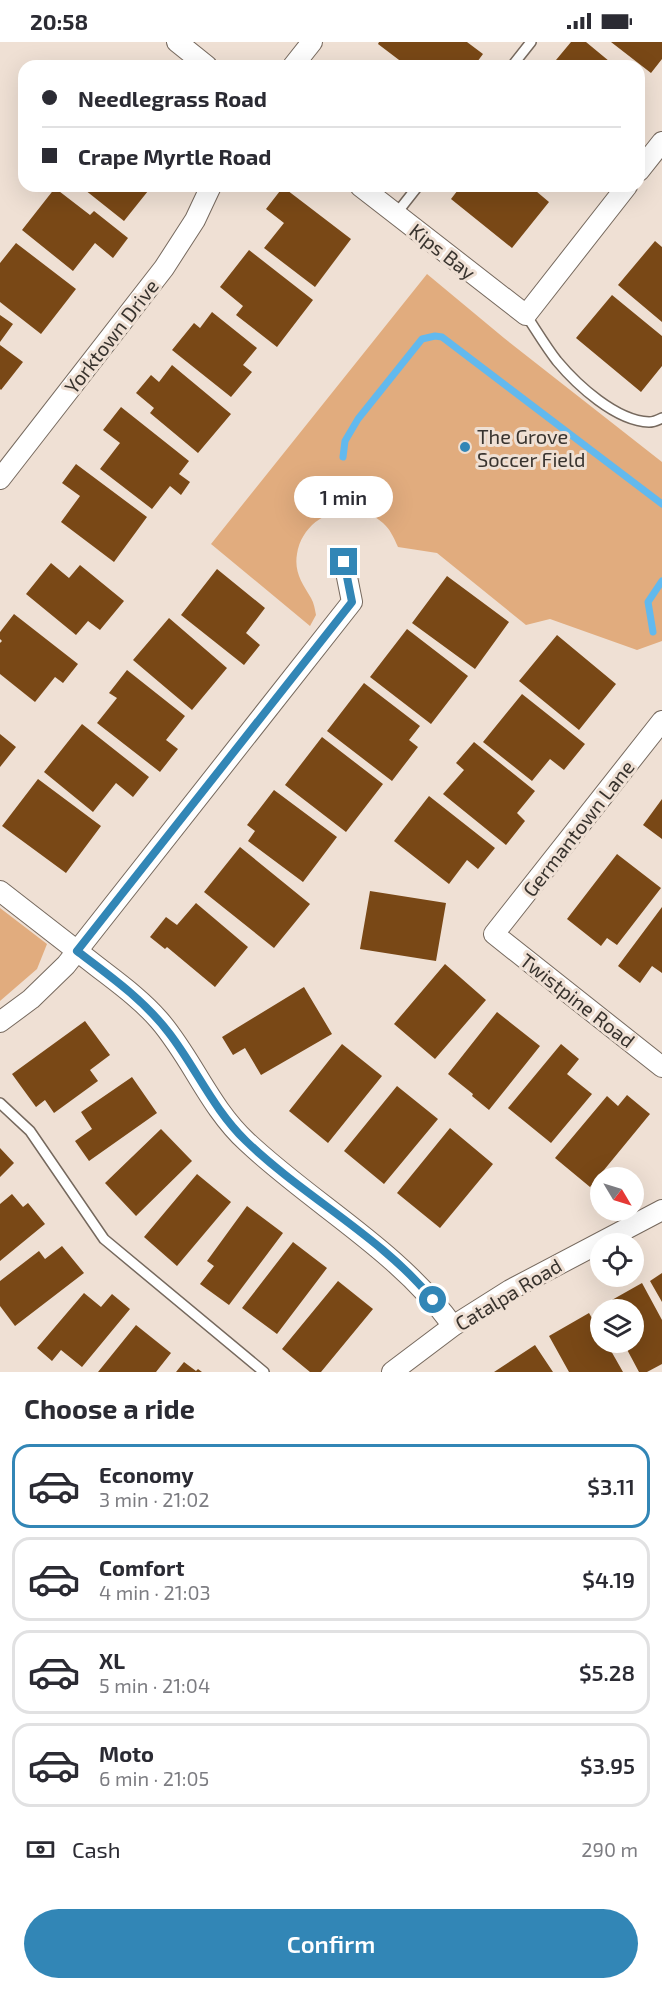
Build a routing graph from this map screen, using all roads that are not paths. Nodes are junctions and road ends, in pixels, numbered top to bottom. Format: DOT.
graph roads {
  1 [pos="177,42"];
  2 [pos="312,42"];
  3 [pos="531,42"];
  4 [pos="200,60"];
  5 [pos="298,60"];
  6 [pos="517,60"];
  7 [pos="662,142"];
  8 [pos="645,163"];
  9 [pos="208,192"];
  10 [pos="368,192"];
  11 [pos="413,192"];
  12 [pos="622,192"];
  13 [pos="396,214"];
  14 [pos="526,315"];
  15 [pos="662,418"];
  16 [pos="0,479"];
  17 [pos="344,562"];
  18 [pos="662,721"];
  19 [pos="0,891"];
  20 [pos="494,934"];
  21 [pos="77,951"];
  22 [pos="0,1022"];
  23 [pos="662,1066"];
  24 [pos="0,1103"];
  25 [pos="662,1210"];
  26 [pos="453,1326"];
  27 [pos="264,1372"];
  28 [pos="393,1372"];
  1 -- 4 [label="street"];
  2 -- 5 [label="street"];
  3 -- 6 [label="lane"];
  7 -- 8 [label="street"];
  9 -- 16 [label="street, Yorktown Drive"];
  10 -- 13 [label="street, Kips Bay"];
  11 -- 13 [label="lane"];
  12 -- 14 [label="street"];
  13 -- 14 [label="street, Kips Bay"];
  14 -- 15 [label="lane"];
  17 -- 21 [label="street"];
  18 -- 20 [label="street, Germantown Lane"];
  19 -- 21 [label="street"];
  20 -- 23 [label="street, Twistpine Road"];
  21 -- 22 [label="street"];
  21 -- 26 [label="street"];
  24 -- 27 [label="lane"];
  25 -- 26 [label="street, Catalpa Road"];
  26 -- 28 [label="street, Catalpa Road"];
}
